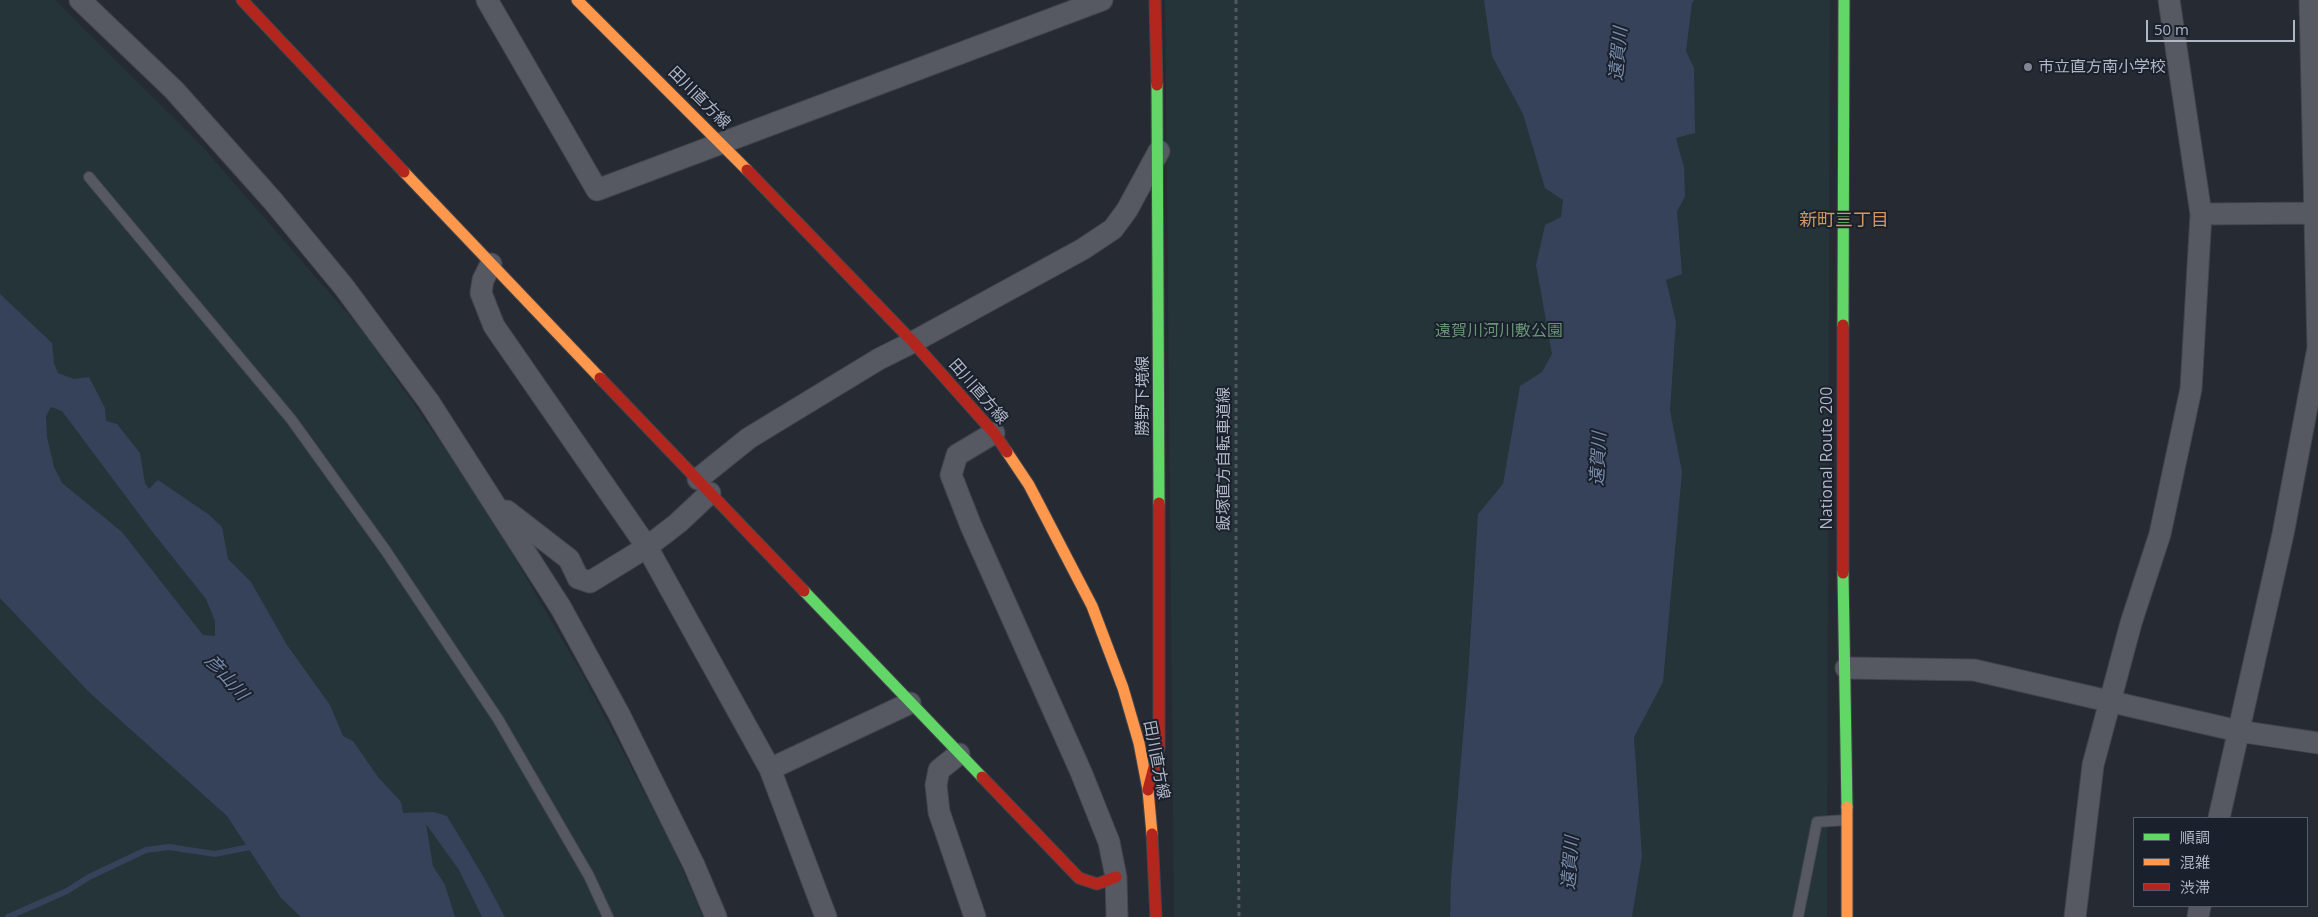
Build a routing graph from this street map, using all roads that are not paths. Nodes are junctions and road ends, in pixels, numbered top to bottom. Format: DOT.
graph roads {
  1 [pos="80,0"];
  2 [pos="242,0"];
  3 [pos="487,0"];
  4 [pos="577,0"];
  5 [pos="1102,0"];
  6 [pos="1155,0"];
  7 [pos="1844,0"];
  8 [pos="2169,0"];
  9 [pos="2310,0"];
  10 [pos="722,144"];
  11 [pos="1159,151"];
  12 [pos="89,177"];
  13 [pos="2316,213"];
  14 [pos="2201,214"];
  15 [pos="491,264"];
  16 [pos="913,342"];
  17 [pos="994,433"];
  18 [pos="704,486"];
  19 [pos="495,503"];
  20 [pos="646,547"];
  21 [pos="1846,668"];
  22 [pos="2109,702"];
  23 [pos="910,703"];
  24 [pos="2238,731"];
  25 [pos="2318,743"];
  26 [pos="959,754"];
  27 [pos="770,769"];
  28 [pos="1148,790"];
  29 [pos="2219,817"];
  30 [pos="1847,820"];
  31 [pos="1116,877"];
  32 [pos="608,917"];
  33 [pos="716,917"];
  34 [pos="826,917"];
  35 [pos="976,917"];
  36 [pos="1117,917"];
  37 [pos="1156,917"];
  38 [pos="1798,917"];
  39 [pos="1847,917"];
  40 [pos="2075,917"];
  1 -- 19 [label="street"];
  2 -- 15 [label="main road"];
  3 -- 10 [label="street"];
  4 -- 10 [label="main road, 田川直方線"];
  5 -- 10 [label="street"];
  6 -- 11 [label="main road, 勝野下境線"];
  7 -- 21 [label="main road, National Route 200"];
  8 -- 14 [label="street"];
  9 -- 13 [label="street"];
  10 -- 16 [label="main road, 田川直方線"];
  11 -- 16 [label="street"];
  11 -- 28 [label="main road, 勝野下境線"];
  12 -- 32 [label="lane"];
  13 -- 14 [label="street"];
  13 -- 24 [label="street"];
  14 -- 22 [label="street"];
  15 -- 18 [label="main road"];
  15 -- 20 [label="street"];
  16 -- 17 [label="main road, 田川直方線"];
  16 -- 18 [label="street"];
  17 -- 28 [label="main road, 田川直方線"];
  17 -- 31 [label="street"];
  18 -- 20 [label="street"];
  18 -- 23 [label="main road"];
  19 -- 20 [label="street"];
  19 -- 33 [label="street"];
  20 -- 27 [label="street"];
  21 -- 22 [label="street"];
  21 -- 30 [label="main road, National Route 200"];
  22 -- 24 [label="street"];
  22 -- 40 [label="street"];
  23 -- 26 [label="main road"];
  23 -- 27 [label="street"];
  24 -- 25 [label="street"];
  24 -- 29 [label="street"];
  26 -- 31 [label="main road"];
  26 -- 35 [label="street"];
  27 -- 34 [label="street"];
  28 -- 37 [label="main road, 田川直方線"];
  30 -- 38 [label="lane"];
  30 -- 39 [label="main road, National Route 200"];
  31 -- 36 [label="street"];
}
